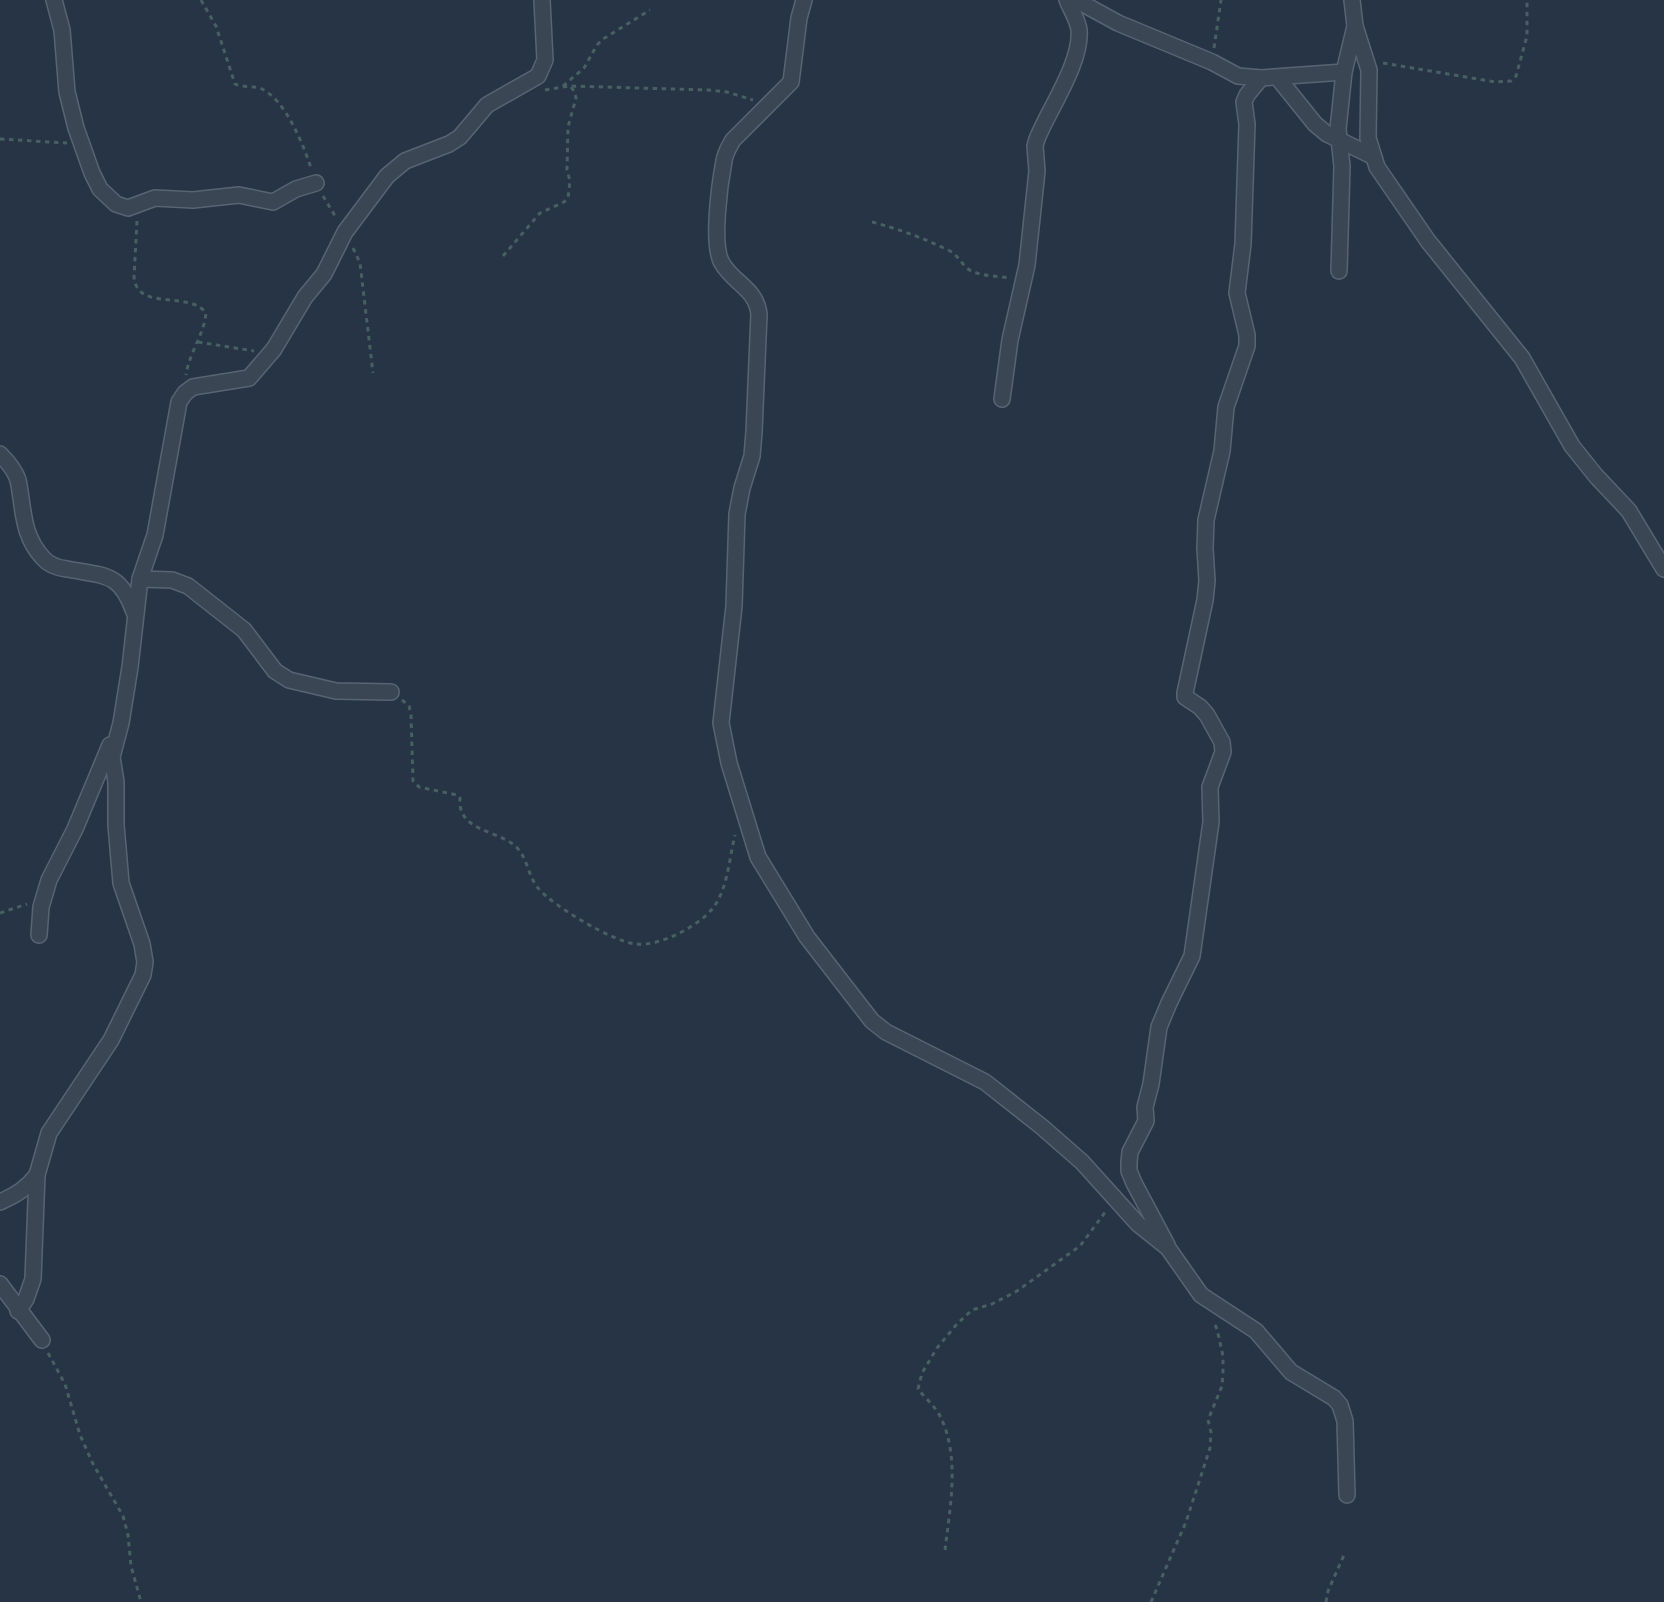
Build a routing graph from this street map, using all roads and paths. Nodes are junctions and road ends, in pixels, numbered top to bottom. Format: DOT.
graph roads {
  1 [pos="54,0"];
  2 [pos="201,0"];
  3 [pos="542,0"];
  4 [pos="804,0"];
  5 [pos="1066,0"];
  6 [pos="1076,0"];
  7 [pos="1221,0"];
  8 [pos="1352,0"];
  9 [pos="1527,0"];
  10 [pos="650,10"];
  11 [pos="1355,26"];
  12 [pos="1366,60"];
  13 [pos="1212,62"];
  14 [pos="1344,72"];
  15 [pos="1261,78"];
  16 [pos="1278,78"];
  17 [pos="569,86"];
  18 [pos="561,88"];
  19 [pos="537,91"];
  20 [pos="769,105"];
  21 [pos="0,139"];
  22 [pos="1340,141"];
  23 [pos="82,144"];
  24 [pos="1372,156"];
  25 [pos="316,183"];
  26 [pos="128,208"];
  27 [pos="872,222"];
  28 [pos="345,232"];
  29 [pos="503,256"];
  30 [pos="1339,271"];
  31 [pos="1023,280"];
  32 [pos="198,342"];
  33 [pos="271,354"];
  34 [pos="373,373"];
  35 [pos="1002,399"];
  36 [pos="180,402"];
  37 [pos="0,454"];
  38 [pos="1664,569"];
  39 [pos="140,579"];
  40 [pos="136,618"];
  41 [pos="391,692"];
  42 [pos="121,723"];
  43 [pos="742,807"];
  44 [pos="44,895"];
  45 [pos="0,913"];
  46 [pos="39,935"];
  47 [pos="37,1175"];
  48 [pos="1114,1200"];
  49 [pos="0,1202"];
  50 [pos="1168,1248"];
  51 [pos="0,1284"];
  52 [pos="1201,1295"];
  53 [pos="18,1311"];
  54 [pos="42,1340"];
  55 [pos="1347,1495"];
  56 [pos="945,1550"];
  57 [pos="1344,1555"];
  58 [pos="141,1602"];
  59 [pos="1151,1602"];
  60 [pos="1326,1602"];
  1 -- 23 [label="street"];
  2 -- 25 [label="path"];
  3 -- 28 [label="street"];
  4 -- 20 [label="street"];
  5 -- 31 [label="street"];
  6 -- 13 [label="street"];
  7 -- 13 [label="path"];
  8 -- 11 [label="street"];
  9 -- 12 [label="path"];
  10 -- 18 [label="path"];
  11 -- 12 [label="street"];
  11 -- 14 [label="street"];
  12 -- 24 [label="street"];
  13 -- 15 [label="street"];
  14 -- 16 [label="street"];
  14 -- 22 [label="street"];
  15 -- 16 [label="street"];
  15 -- 50 [label="street"];
  16 -- 22 [label="street"];
  17 -- 18 [label="path"];
  17 -- 20 [label="path"];
  17 -- 29 [label="path"];
  18 -- 19 [label="path"];
  20 -- 43 [label="street"];
  21 -- 23 [label="path"];
  22 -- 24 [label="street"];
  22 -- 30 [label="street"];
  23 -- 26 [label="street"];
  24 -- 38 [label="street"];
  25 -- 26 [label="street"];
  25 -- 28 [label="path"];
  26 -- 32 [label="path"];
  27 -- 31 [label="path"];
  28 -- 33 [label="street"];
  28 -- 34 [label="path"];
  31 -- 35 [label="street"];
  32 -- 33 [label="path"];
  32 -- 36 [label="path"];
  33 -- 36 [label="street"];
  36 -- 39 [label="street"];
  37 -- 40 [label="street"];
  39 -- 40 [label="street"];
  39 -- 41 [label="street"];
  40 -- 42 [label="street"];
  41 -- 43 [label="path"];
  42 -- 44 [label="street"];
  42 -- 47 [label="street"];
  43 -- 48 [label="street"];
  44 -- 45 [label="path"];
  44 -- 46 [label="street"];
  47 -- 49 [label="street"];
  47 -- 53 [label="street"];
  48 -- 50 [label="street"];
  48 -- 56 [label="path"];
  50 -- 52 [label="street"];
  51 -- 53 [label="street"];
  52 -- 55 [label="street"];
  52 -- 59 [label="path"];
  53 -- 54 [label="street"];
  54 -- 58 [label="path"];
  57 -- 60 [label="path"];
}
